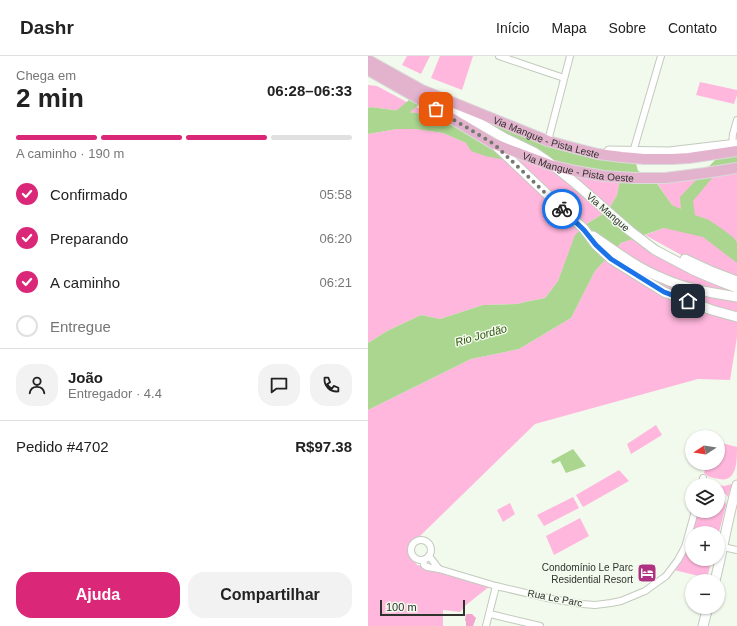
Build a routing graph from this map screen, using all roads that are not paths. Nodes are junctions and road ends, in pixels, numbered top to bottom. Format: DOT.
graph roads {
  1 [pos="499,56"];
  2 [pos="570,56"];
  3 [pos="661,56"];
  4 [pos="368,60"];
  5 [pos="368,70"];
  6 [pos="564,78"];
  7 [pos="422,90"];
  8 [pos="737,120"];
  9 [pos="548,140"];
  10 [pos="494,144"];
  11 [pos="735,146"];
  12 [pos="578,149"];
  13 [pos="633,152"];
  14 [pos="737,168"];
  15 [pos="584,230"];
  16 [pos="630,232"];
  17 [pos="737,281"];
  18 [pos="737,288"];
  19 [pos="737,297"];
  20 [pos="737,317"];
  21 [pos="737,485"];
  22 [pos="693,518"];
  23 [pos="725,537"];
  24 [pos="725,547"];
  25 [pos="737,550"];
  26 [pos="429,556"];
  27 [pos="422,560"];
  28 [pos="439,569"];
  29 [pos="496,586"];
  30 [pos="490,614"];
  31 [pos="706,614"];
  32 [pos="486,626"];
  33 [pos="540,626"];
  34 [pos="703,626"];
  1 -- 6 [label="street"];
  2 -- 6 [label="street"];
  3 -- 13 [label="street"];
  4 -- 7 [label="main road, Via Mangue - Pista Leste"];
  5 -- 10 [label="main road, Via Mangue - Pista Oeste"];
  6 -- 9 [label="street"];
  7 -- 9 [label="main road, Via Mangue - Pista Leste"];
  7 -- 16 [label="main road, Via Mangue"];
  8 -- 11 [label="street"];
  9 -- 12 [label="main road, Via Mangue - Pista Leste"];
  10 -- 14 [label="main road, Via Mangue - Pista Oeste"];
  10 -- 15 [label="main road"];
  11 -- 12 [label="main road, Via Mangue - Pista Leste"];
  11 -- 13 [label="main road"];
  12 -- 13 [label="main road"];
  15 -- 19 [label="main road"];
  15 -- 20 [label="main road"];
  16 -- 17 [label="main road"];
  16 -- 18 [label="main road, Via Mangue"];
  21 -- 23 [label="main road"];
  22 -- 29 [label="street, Rua Le Parc"];
  24 -- 25 [label="street"];
  26 -- 27 [label="street"];
  26 -- 27 [label="street, Rua Le Parc"];
  26 -- 28 [label="street, Rua Le Parc"];
  27 -- 28 [label="street, Rua Le Parc"];
  28 -- 29 [label="street, Rua Le Parc"];
  29 -- 30 [label="street"];
  30 -- 32 [label="street"];
  30 -- 33 [label="street"];
  31 -- 34 [label="main road"];
}
